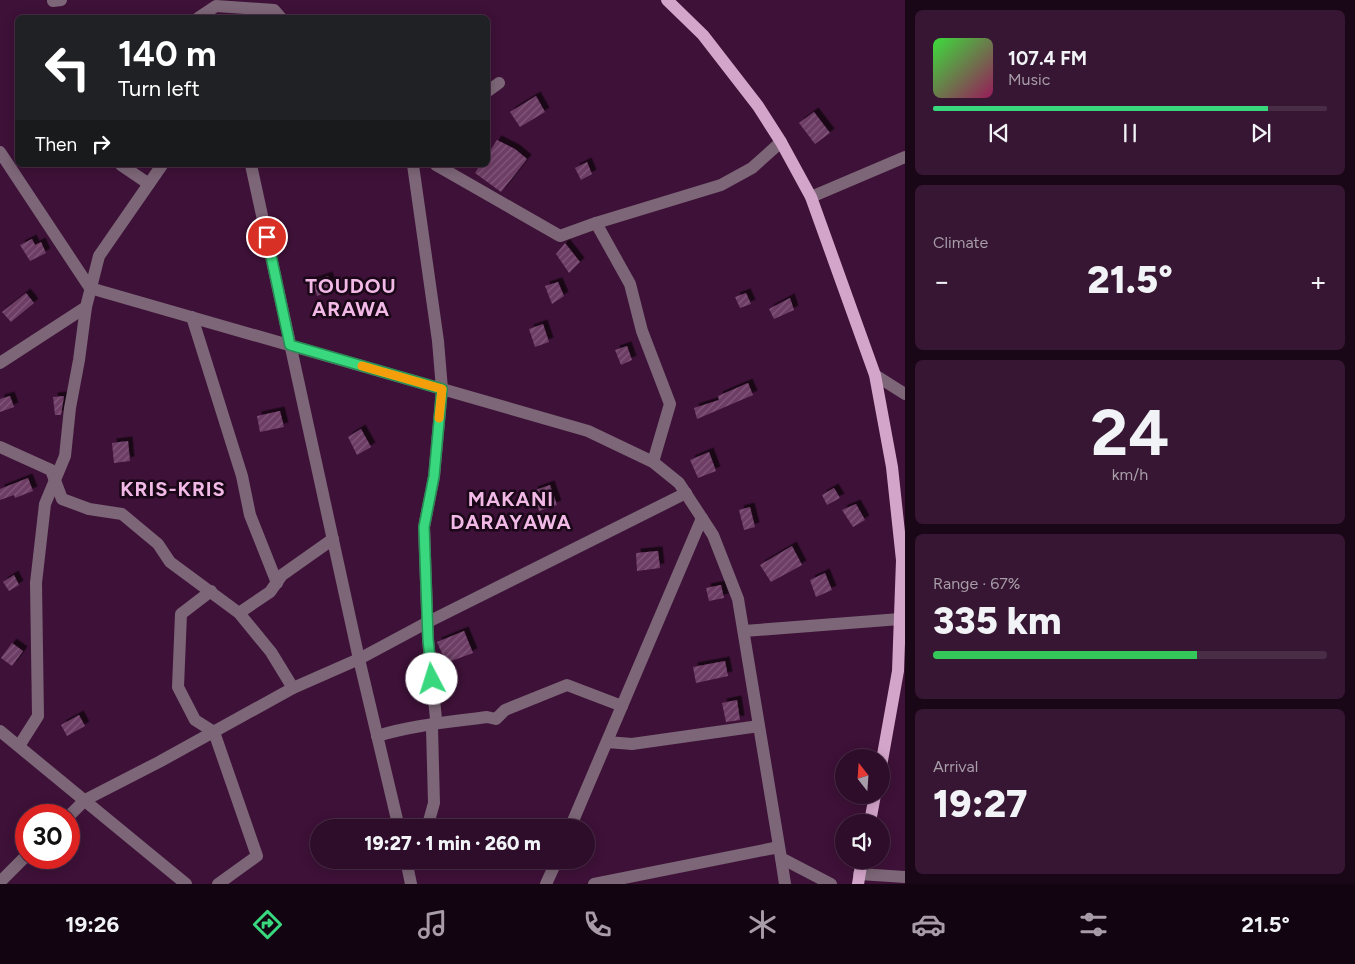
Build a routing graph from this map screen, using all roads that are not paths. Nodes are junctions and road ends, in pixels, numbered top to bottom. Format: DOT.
graph roads {
  1 [pos="667,0"];
  2 [pos="217,8"];
  3 [pos="276,11"];
  4 [pos="204,15"];
  5 [pos="499,84"];
  6 [pos="490,90"];
  7 [pos="781,142"];
  8 [pos="0,152"];
  9 [pos="905,157"];
  10 [pos="9,165"];
  11 [pos="124,167"];
  12 [pos="161,167"];
  13 [pos="251,167"];
  14 [pos="413,167"];
  15 [pos="439,167"];
  16 [pos="149,184"];
  17 [pos="811,197"];
  18 [pos="596,223"];
  19 [pos="90,288"];
  20 [pos="86,307"];
  21 [pos="192,317"];
  22 [pos="290,345"];
  23 [pos="0,363"];
  24 [pos="874,375"];
  25 [pos="442,389"];
  26 [pos="905,394"];
  27 [pos="0,447"];
  28 [pos="653,462"];
  29 [pos="55,481"];
  30 [pos="686,494"];
  31 [pos="702,518"];
  32 [pos="333,539"];
  33 [pos="277,583"];
  34 [pos="211,591"];
  35 [pos="238,612"];
  36 [pos="902,620"];
  37 [pos="428,622"];
  38 [pos="744,631"];
  39 [pos="359,659"];
  40 [pos="293,688"];
  41 [pos="622,706"];
  42 [pos="434,724"];
  43 [pos="759,726"];
  44 [pos="0,731"];
  45 [pos="214,732"];
  46 [pos="377,736"];
  47 [pos="607,742"];
  48 [pos="18,746"];
  49 [pos="884,749"];
  50 [pos="85,800"];
  51 [pos="80,805"];
  52 [pos="397,819"];
  53 [pos="430,819"];
  54 [pos="574,819"];
  55 [pos="780,852"];
  56 [pos="15,867"];
  57 [pos="408,869"];
  58 [pos="553,869"];
  59 [pos="905,876"];
  60 [pos="859,879"];
  61 [pos="0,882"];
  62 [pos="186,884"];
  63 [pos="218,884"];
  64 [pos="411,884"];
  65 [pos="546,884"];
  66 [pos="594,884"];
  67 [pos="785,884"];
  68 [pos="830,884"];
  1 -- 7 [label="main road"];
  2 -- 3 [label="street"];
  2 -- 4 [label="street"];
  5 -- 6 [label="street"];
  7 -- 17 [label="main road"];
  7 -- 18 [label="street"];
  8 -- 10 [label="street"];
  9 -- 17 [label="street"];
  10 -- 19 [label="street"];
  11 -- 16 [label="street"];
  12 -- 16 [label="street"];
  13 -- 22 [label="street"];
  14 -- 25 [label="street"];
  15 -- 18 [label="street"];
  16 -- 19 [label="street"];
  17 -- 24 [label="main road"];
  18 -- 28 [label="street"];
  19 -- 20 [label="street"];
  19 -- 21 [label="street"];
  20 -- 23 [label="street"];
  20 -- 29 [label="street"];
  21 -- 22 [label="street"];
  21 -- 33 [label="street"];
  22 -- 25 [label="street"];
  22 -- 32 [label="street"];
  24 -- 26 [label="street"];
  24 -- 36 [label="main road"];
  25 -- 28 [label="street"];
  25 -- 37 [label="street"];
  27 -- 29 [label="street"];
  28 -- 30 [label="street"];
  29 -- 34 [label="street"];
  29 -- 48 [label="street"];
  30 -- 31 [label="street"];
  30 -- 37 [label="street"];
  31 -- 38 [label="street"];
  31 -- 41 [label="street"];
  32 -- 33 [label="street"];
  32 -- 39 [label="street"];
  33 -- 35 [label="street"];
  34 -- 35 [label="street"];
  34 -- 45 [label="street"];
  35 -- 40 [label="street"];
  36 -- 38 [label="street"];
  36 -- 49 [label="main road"];
  37 -- 39 [label="street"];
  37 -- 42 [label="street"];
  38 -- 43 [label="street"];
  39 -- 40 [label="street"];
  39 -- 46 [label="street"];
  40 -- 45 [label="street"];
  41 -- 42 [label="street"];
  41 -- 47 [label="street"];
  42 -- 46 [label="street"];
  42 -- 53 [label="street"];
  43 -- 47 [label="street"];
  43 -- 55 [label="street"];
  44 -- 48 [label="street"];
  45 -- 50 [label="street"];
  45 -- 63 [label="street"];
  46 -- 52 [label="street"];
  47 -- 54 [label="street"];
  48 -- 50 [label="street"];
  50 -- 51 [label="street"];
  50 -- 62 [label="street"];
  55 -- 66 [label="street"];
  55 -- 67 [label="street"];
  55 -- 68 [label="street"];
  56 -- 61 [label="street"];
  57 -- 64 [label="street"];
  58 -- 65 [label="street"];
  59 -- 60 [label="street"];
}
